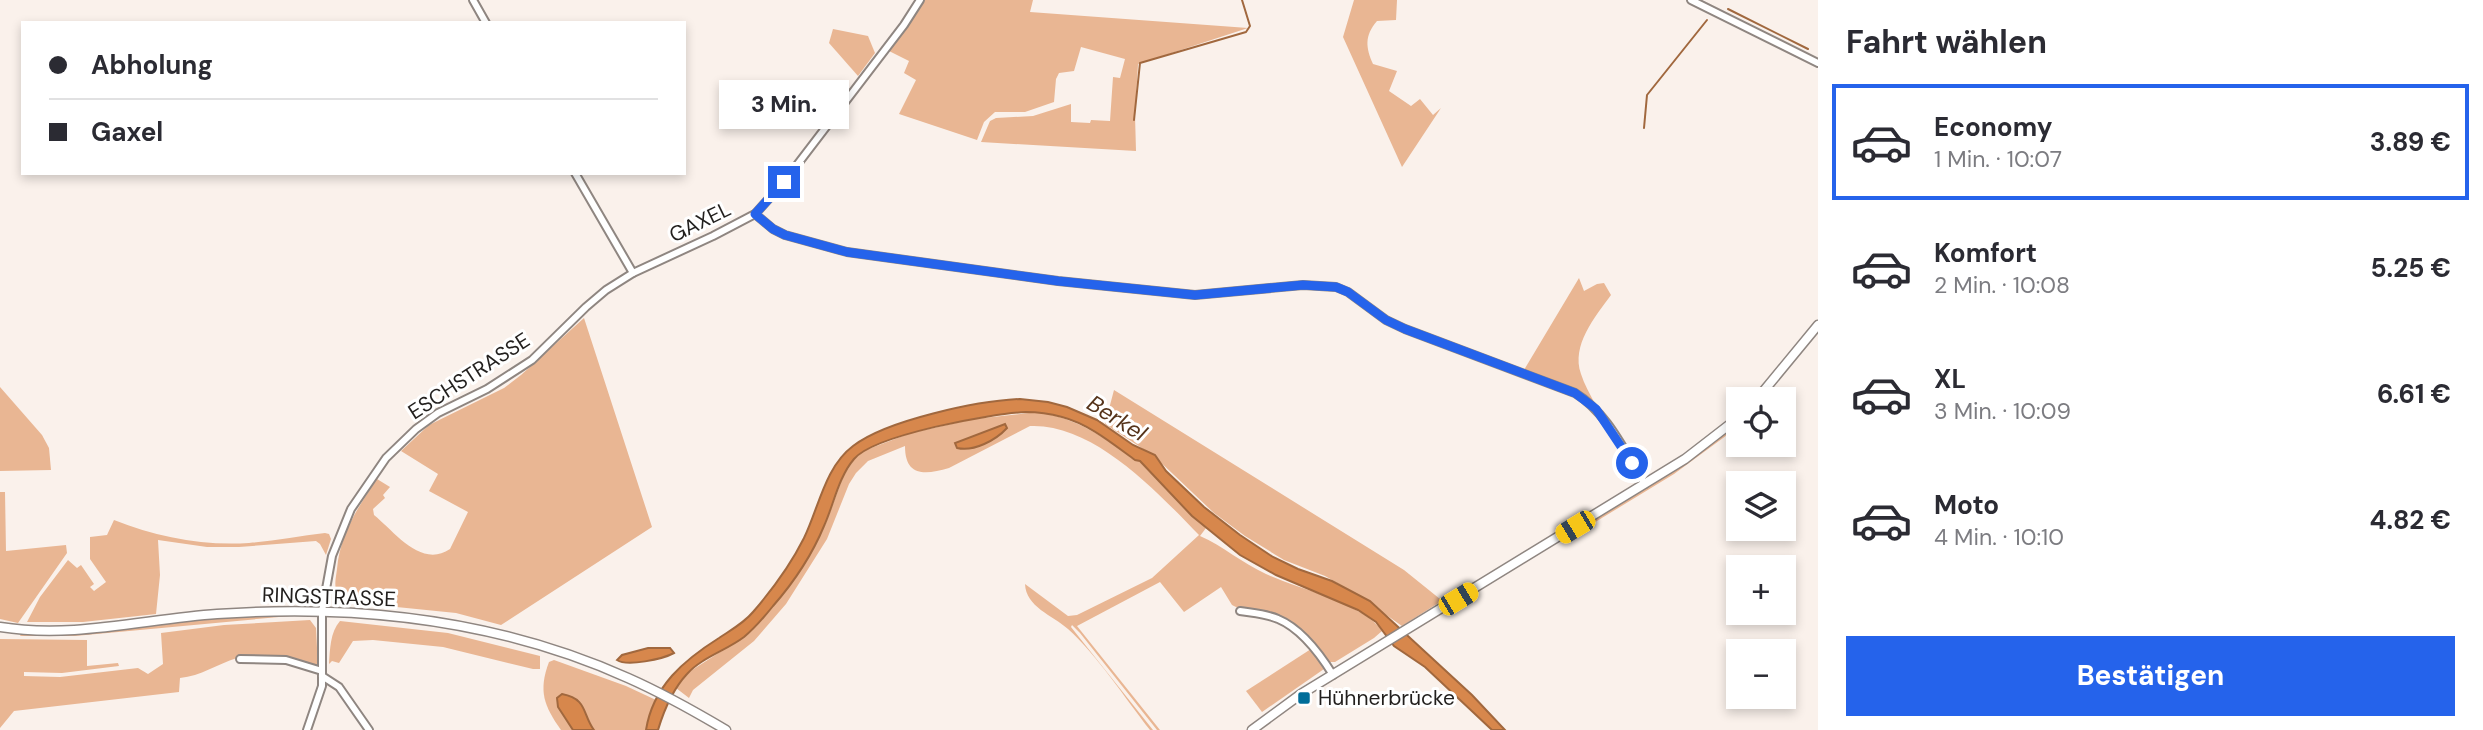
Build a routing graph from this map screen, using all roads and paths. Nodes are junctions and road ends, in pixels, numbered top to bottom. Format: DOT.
graph roads {
  1 [pos="472,0"];
  2 [pos="920,0"];
  3 [pos="1691,0"];
  4 [pos="485,21"];
  5 [pos="1818,63"];
  6 [pos="576,175"];
  7 [pos="755,214"];
  8 [pos="633,273"];
  9 [pos="1818,326"];
  10 [pos="1768,387"];
  11 [pos="1726,427"];
  12 [pos="1646,484"];
  13 [pos="323,611"];
  14 [pos="1240,611"];
  15 [pos="0,627"];
  16 [pos="240,660"];
  17 [pos="322,673"];
  18 [pos="1333,675"];
  19 [pos="307,730"];
  20 [pos="369,730"];
  21 [pos="726,730"];
  22 [pos="1252,730"];
  1 -- 4 [label="street"];
  2 -- 7 [label="street, GAXEL"];
  3 -- 5 [label="street"];
  6 -- 8 [label="street"];
  7 -- 8 [label="street, GAXEL"];
  7 -- 12 [label="street"];
  8 -- 13 [label="street, ESCHSTRASSE"];
  9 -- 10 [label="main road"];
  11 -- 12 [label="main road"];
  12 -- 18 [label="main road"];
  13 -- 15 [label="main road, RINGSTRASSE"];
  13 -- 17 [label="street, ESCHSTRASSE"];
  13 -- 21 [label="main road, RINGSTRASSE"];
  14 -- 18 [label="street"];
  16 -- 17 [label="street"];
  17 -- 19 [label="street, ESCHSTRASSE"];
  17 -- 20 [label="street"];
  18 -- 22 [label="main road"];
}
